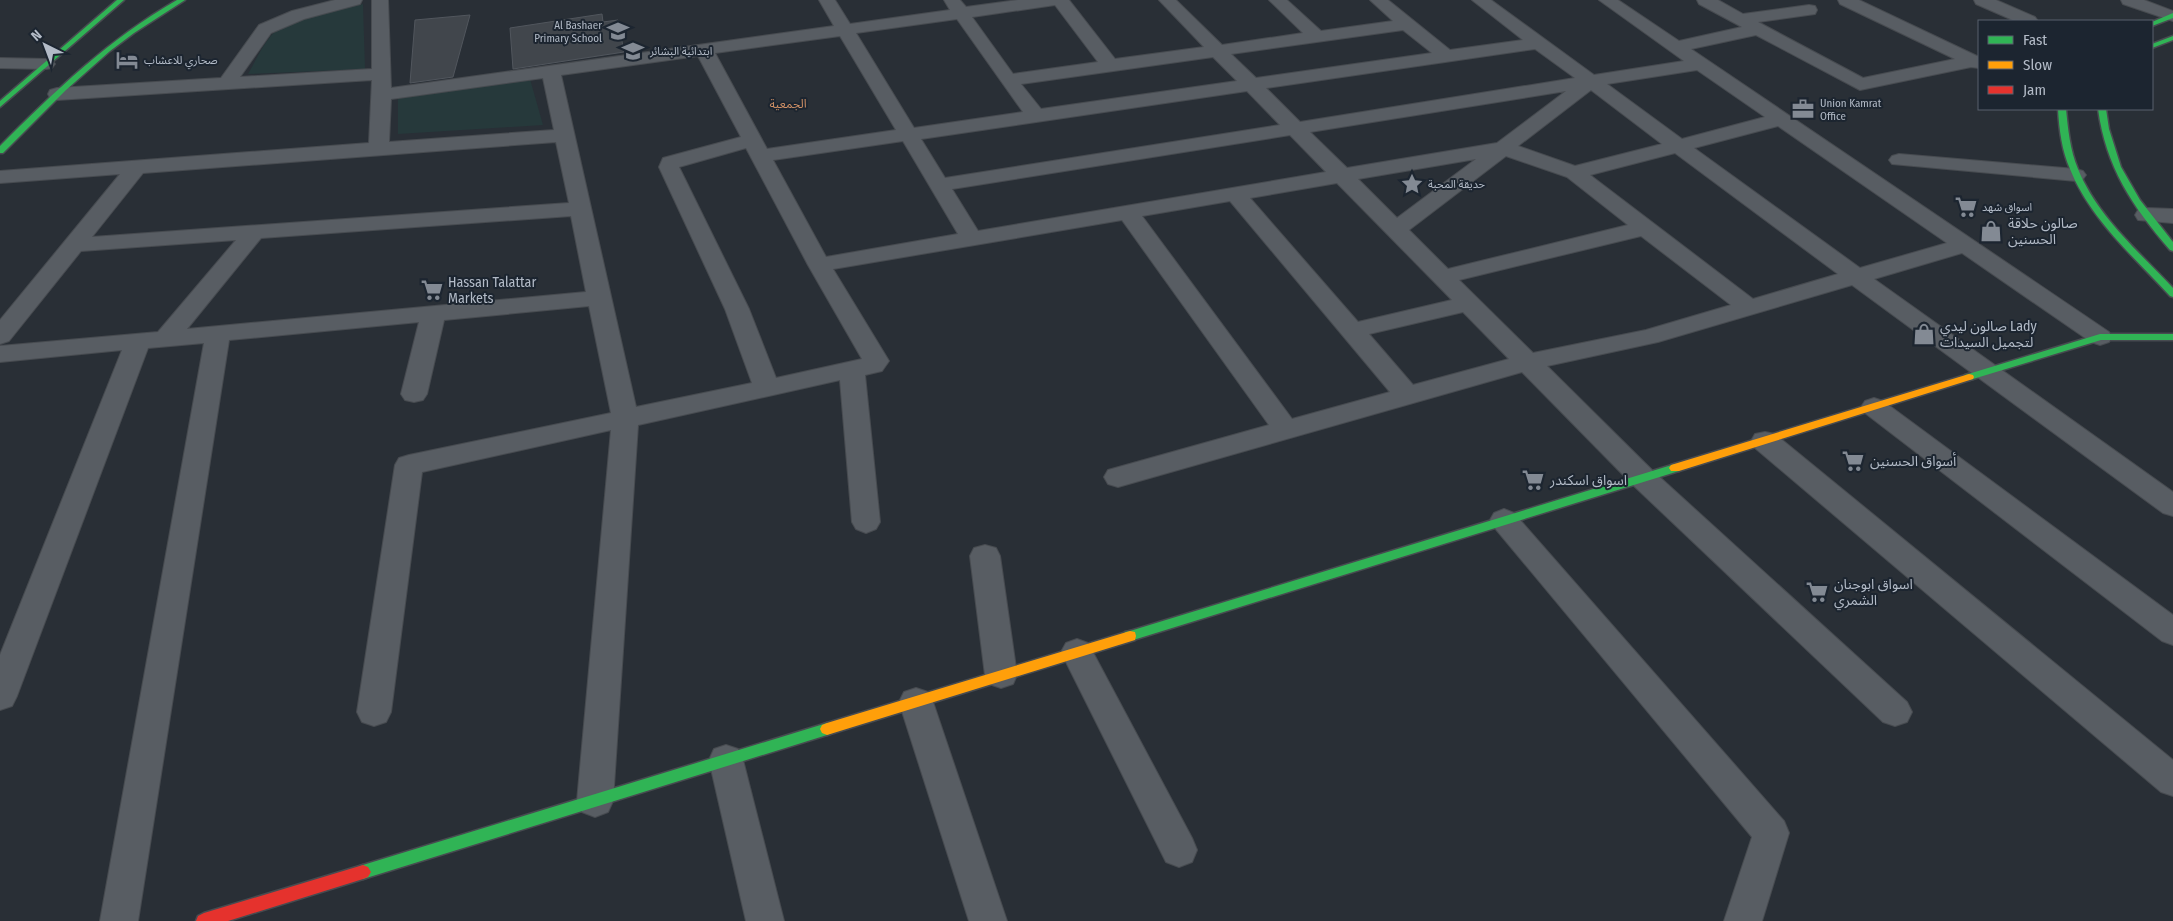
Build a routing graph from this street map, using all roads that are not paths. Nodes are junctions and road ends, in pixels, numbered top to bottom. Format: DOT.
graph roads {
  1 [pos="121,0"];
  2 [pos="182,0"];
  3 [pos="354,0"];
  4 [pos="380,0"];
  5 [pos="827,0"];
  6 [pos="1054,0"];
  7 [pos="1060,0"];
  8 [pos="1167,0"];
  9 [pos="1276,0"];
  10 [pos="1378,0"];
  11 [pos="1480,0"];
  12 [pos="1607,0"];
  13 [pos="1705,0"];
  14 [pos="1846,0"];
  15 [pos="1982,0"];
  16 [pos="2129,0"];
  17 [pos="957,7"];
  18 [pos="1809,10"];
  19 [pos="2172,16"];
  20 [pos="1741,19"];
  21 [pos="2027,20"];
  22 [pos="1407,24"];
  23 [pos="2153,24"];
  24 [pos="1758,29"];
  25 [pos="844,30"];
  26 [pos="1316,36"];
  27 [pos="2173,38"];
  28 [pos="1538,43"];
  29 [pos="2153,46"];
  30 [pos="1676,48"];
  31 [pos="704,50"];
  32 [pos="1216,50"];
  33 [pos="1446,56"];
  34 [pos="1976,62"];
  35 [pos="0,63"];
  36 [pos="46,64"];
  37 [pos="1701,64"];
  38 [pos="1110,65"];
  39 [pos="551,71"];
  40 [pos="381,74"];
  41 [pos="1008,80"];
  42 [pos="1590,82"];
  43 [pos="226,84"];
  44 [pos="1252,85"];
  45 [pos="57,94"];
  46 [pos="382,95"];
  47 [pos="0,105"];
  48 [pos="2062,110"];
  49 [pos="2102,110"];
  50 [pos="1036,116"];
  51 [pos="1780,119"];
  52 [pos="1295,129"];
  53 [pos="565,135"];
  54 [pos="909,135"];
  55 [pos="1678,146"];
  56 [pos="757,148"];
  57 [pos="1503,148"];
  58 [pos="380,149"];
  59 [pos="0,151"];
  60 [pos="1899,160"];
  61 [pos="137,167"];
  62 [pos="1574,173"];
  63 [pos="2076,175"];
  64 [pos="1342,176"];
  65 [pos="0,177"];
  66 [pos="939,185"];
  67 [pos="1235,194"];
  68 [pos="581,209"];
  69 [pos="1128,213"];
  70 [pos="2146,215"];
  71 [pos="2173,216"];
  72 [pos="1645,228"];
  73 [pos="1396,230"];
  74 [pos="255,232"];
  75 [pos="972,239"];
  76 [pos="74,245"];
  77 [pos="1964,245"];
  78 [pos="2173,248"];
  79 [pos="820,265"];
  80 [pos="1856,276"];
  81 [pos="1442,277"];
  82 [pos="2173,294"];
  83 [pos="600,298"];
  84 [pos="1468,303"];
  85 [pos="1748,308"];
  86 [pos="432,314"];
  87 [pos="1352,331"];
  88 [pos="218,334"];
  89 [pos="0,336"];
  90 [pos="2173,337"];
  91 [pos="2100,338"];
  92 [pos="151,340"];
  93 [pos="0,354"];
  94 [pos="1527,362"];
  95 [pos="852,370"];
  96 [pos="1988,373"];
  97 [pos="767,388"];
  98 [pos="414,394"];
  99 [pos="1408,396"];
  100 [pos="1874,407"];
  101 [pos="625,418"];
  102 [pos="1286,430"];
  103 [pos="1765,441"];
  104 [pos="1118,478"];
  105 [pos="1643,478"];
  106 [pos="2173,506"];
  107 [pos="1504,520"];
  108 [pos="866,522"];
  109 [pos="985,556"];
  110 [pos="2173,632"];
  111 [pos="1077,652"];
  112 [pos="1001,676"];
  113 [pos="0,696"];
  114 [pos="916,702"];
  115 [pos="374,712"];
  116 [pos="1895,712"];
  117 [pos="726,760"];
  118 [pos="2173,781"];
  119 [pos="595,800"];
  120 [pos="1179,850"];
  121 [pos="119,921"];
  122 [pos="204,921"];
  123 [pos="765,921"];
  124 [pos="988,921"];
  125 [pos="1743,921"];
  1 -- 36 [label="street"];
  2 -- 45 [label="street"];
  3 -- 43 [label="street"];
  4 -- 40 [label="street"];
  5 -- 25 [label="street"];
  6 -- 17 [label="street"];
  7 -- 38 [label="street"];
  8 -- 32 [label="street"];
  9 -- 26 [label="street"];
  10 -- 22 [label="street"];
  11 -- 28 [label="street"];
  12 -- 30 [label="street"];
  13 -- 20 [label="street"];
  14 -- 34 [label="street"];
  15 -- 21 [label="street"];
  16 -- 19 [label="street"];
  17 -- 25 [label="street"];
  17 -- 41 [label="street"];
  18 -- 20 [label="street"];
  19 -- 23 [label="street"];
  20 -- 24 [label="street"];
  22 -- 26 [label="street"];
  22 -- 33 [label="street"];
  24 -- 30 [label="street"];
  24 -- 34 [label="street"];
  25 -- 31 [label="street"];
  25 -- 54 [label="street"];
  26 -- 32 [label="street"];
  27 -- 29 [label="street"];
  28 -- 33 [label="street"];
  28 -- 42 [label="street"];
  30 -- 37 [label="street"];
  31 -- 39 [label="street"];
  31 -- 56 [label="street"];
  32 -- 38 [label="street"];
  32 -- 44 [label="street"];
  33 -- 44 [label="street"];
  35 -- 36 [label="street"];
  36 -- 47 [label="street"];
  37 -- 42 [label="street"];
  37 -- 51 [label="street"];
  38 -- 41 [label="street"];
  39 -- 46 [label="street"];
  39 -- 53 [label="street"];
  40 -- 43 [label="street"];
  40 -- 46 [label="street"];
  41 -- 50 [label="street"];
  42 -- 52 [label="street"];
  42 -- 55 [label="street"];
  42 -- 57 [label="street"];
  43 -- 45 [label="street"];
  44 -- 50 [label="street"];
  44 -- 52 [label="street"];
  45 -- 59 [label="street"];
  46 -- 58 [label="street"];
  48 -- 63 [label="street"];
  49 -- 70 [label="street"];
  50 -- 54 [label="street"];
  51 -- 55 [label="street"];
  51 -- 77 [label="street"];
  52 -- 64 [label="street"];
  52 -- 66 [label="street"];
  53 -- 58 [label="street"];
  53 -- 68 [label="street"];
  54 -- 56 [label="street"];
  54 -- 66 [label="street"];
  55 -- 62 [label="street"];
  55 -- 80 [label="street"];
  56 -- 79 [label="street"];
  56 -- 97 [label="street"];
  57 -- 62 [label="street"];
  57 -- 64 [label="street"];
  57 -- 73 [label="street"];
  58 -- 61 [label="street"];
  60 -- 63 [label="street"];
  61 -- 65 [label="street"];
  61 -- 76 [label="street"];
  62 -- 72 [label="street"];
  63 -- 82 [label="street"];
  64 -- 67 [label="street"];
  64 -- 73 [label="street"];
  66 -- 75 [label="street"];
  67 -- 69 [label="street"];
  67 -- 87 [label="street"];
  68 -- 74 [label="street"];
  68 -- 83 [label="street"];
  69 -- 75 [label="street"];
  69 -- 102 [label="street"];
  70 -- 71 [label="street"];
  70 -- 78 [label="street"];
  72 -- 81 [label="street"];
  72 -- 85 [label="street"];
  73 -- 81 [label="street"];
  74 -- 76 [label="street"];
  74 -- 92 [label="street"];
  75 -- 79 [label="street"];
  76 -- 89 [label="street"];
  77 -- 80 [label="street"];
  77 -- 91 [label="street"];
  79 -- 95 [label="street"];
  80 -- 85 [label="street"];
  80 -- 96 [label="street"];
  81 -- 84 [label="street"];
  83 -- 86 [label="street"];
  83 -- 101 [label="street"];
  84 -- 87 [label="street"];
  84 -- 94 [label="street"];
  85 -- 94 [label="street"];
  86 -- 88 [label="street"];
  86 -- 98 [label="street"];
  87 -- 99 [label="street"];
  88 -- 92 [label="street"];
  88 -- 121 [label="street"];
  90 -- 91 [label="street"];
  91 -- 96 [label="street"];
  92 -- 93 [label="street"];
  92 -- 113 [label="street"];
  94 -- 99 [label="street"];
  94 -- 105 [label="street"];
  95 -- 97 [label="street"];
  95 -- 108 [label="street"];
  96 -- 100 [label="street"];
  96 -- 106 [label="street"];
  97 -- 101 [label="street"];
  99 -- 102 [label="street"];
  100 -- 103 [label="street"];
  100 -- 110 [label="street"];
  101 -- 115 [label="street"];
  101 -- 119 [label="street"];
  102 -- 104 [label="street"];
  103 -- 105 [label="street"];
  103 -- 118 [label="street"];
  105 -- 107 [label="street"];
  105 -- 116 [label="street"];
  107 -- 111 [label="street"];
  107 -- 125 [label="street"];
  109 -- 112 [label="street"];
  111 -- 112 [label="street"];
  111 -- 120 [label="street"];
  112 -- 114 [label="street"];
  114 -- 117 [label="street"];
  114 -- 124 [label="street"];
  117 -- 119 [label="street"];
  117 -- 123 [label="street"];
  119 -- 122 [label="street"];
}
